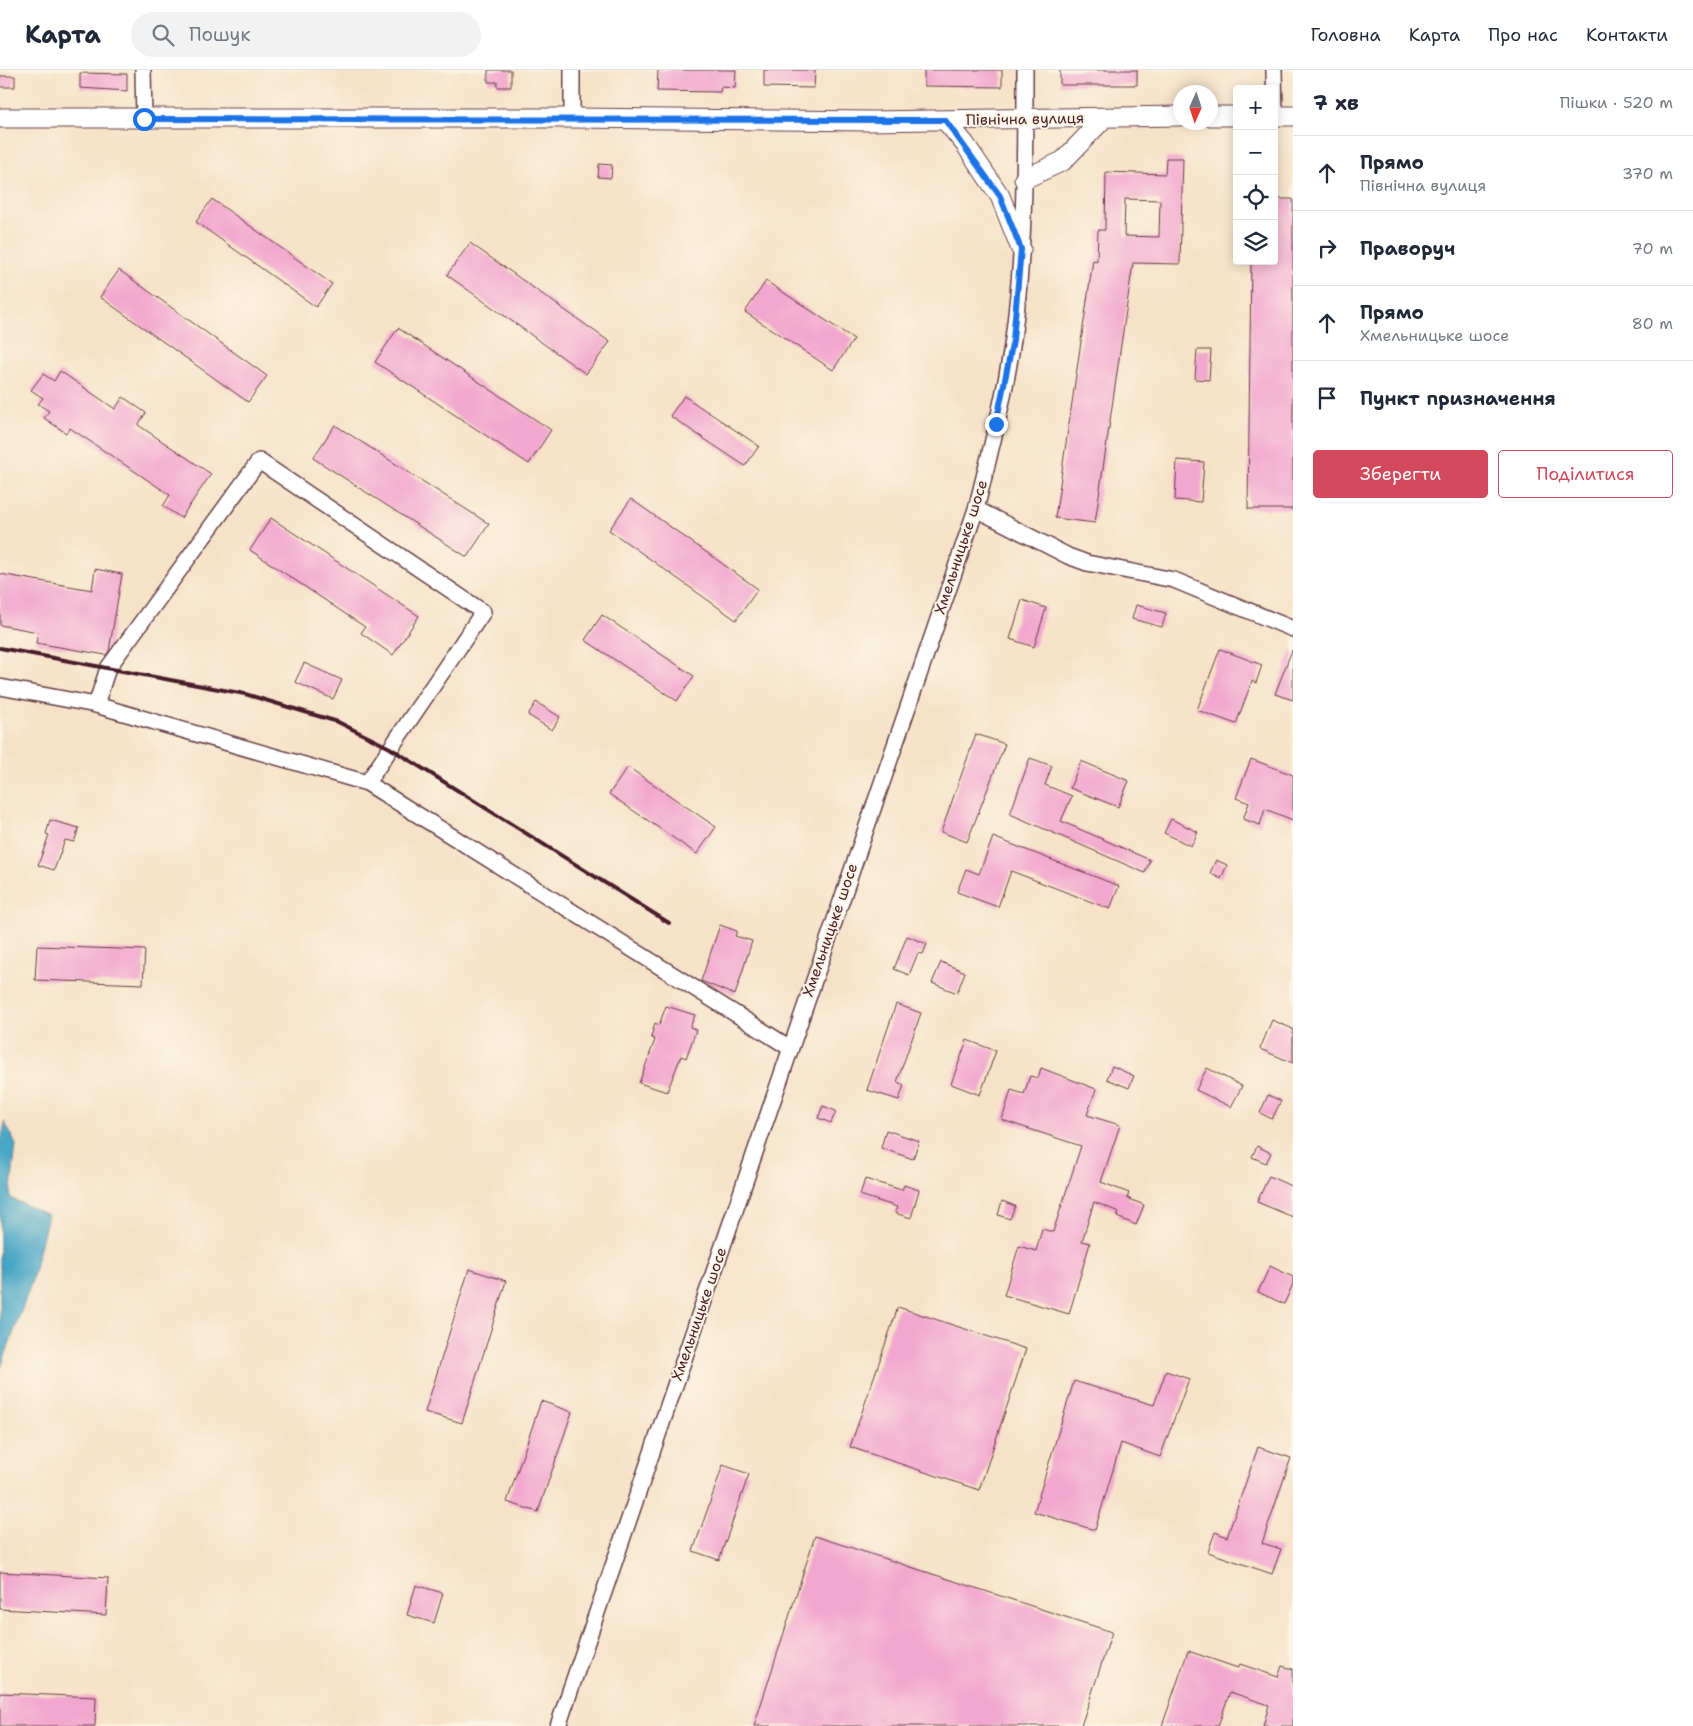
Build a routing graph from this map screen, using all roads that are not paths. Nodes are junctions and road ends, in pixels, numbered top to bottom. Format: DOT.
graph roads {
  1 [pos="143,70"];
  2 [pos="572,70"];
  3 [pos="1024,70"];
  4 [pos="1274,70"];
  5 [pos="1274,85"];
  6 [pos="1173,116"];
  7 [pos="1218,116"];
  8 [pos="1233,116"];
  9 [pos="1278,116"];
  10 [pos="1293,116"];
  11 [pos="0,118"];
  12 [pos="572,118"];
  13 [pos="1105,118"];
  14 [pos="144,119"];
  15 [pos="1025,119"];
  16 [pos="945,120"];
  17 [pos="1024,179"];
  18 [pos="1021,249"];
  19 [pos="976,509"];
  20 [pos="1293,629"];
  21 [pos="0,687"];
  22 [pos="96,705"];
  23 [pos="367,783"];
  24 [pos="790,1048"];
  25 [pos="558,1726"];
  1 -- 14 [label="street"];
  2 -- 12 [label="street"];
  3 -- 15 [label="street, Хмельницьке шосе"];
  4 -- 5 [label="street"];
  6 -- 13 [label="main road, Північна вулиця"];
  7 -- 8 [label="main road"];
  9 -- 10 [label="main road"];
  11 -- 14 [label="main road, Північна вулиця"];
  12 -- 14 [label="main road, Північна вулиця"];
  12 -- 16 [label="main road, Північна вулиця"];
  13 -- 15 [label="main road, Північна вулиця"];
  13 -- 17 [label="main road"];
  15 -- 16 [label="main road, Північна вулиця"];
  15 -- 17 [label="street, Хмельницьке шосе"];
  16 -- 18 [label="main road"];
  17 -- 18 [label="street, Хмельницьке шосе"];
  18 -- 19 [label="street, Хмельницьке шосе"];
  19 -- 20 [label="street"];
  19 -- 24 [label="street, Хмельницьке шосе"];
  21 -- 22 [label="street"];
  22 -- 23 [label="street"];
  22 -- 23 [label="street"];
  23 -- 24 [label="street"];
  24 -- 25 [label="street, Хмельницьке шосе"];
}
